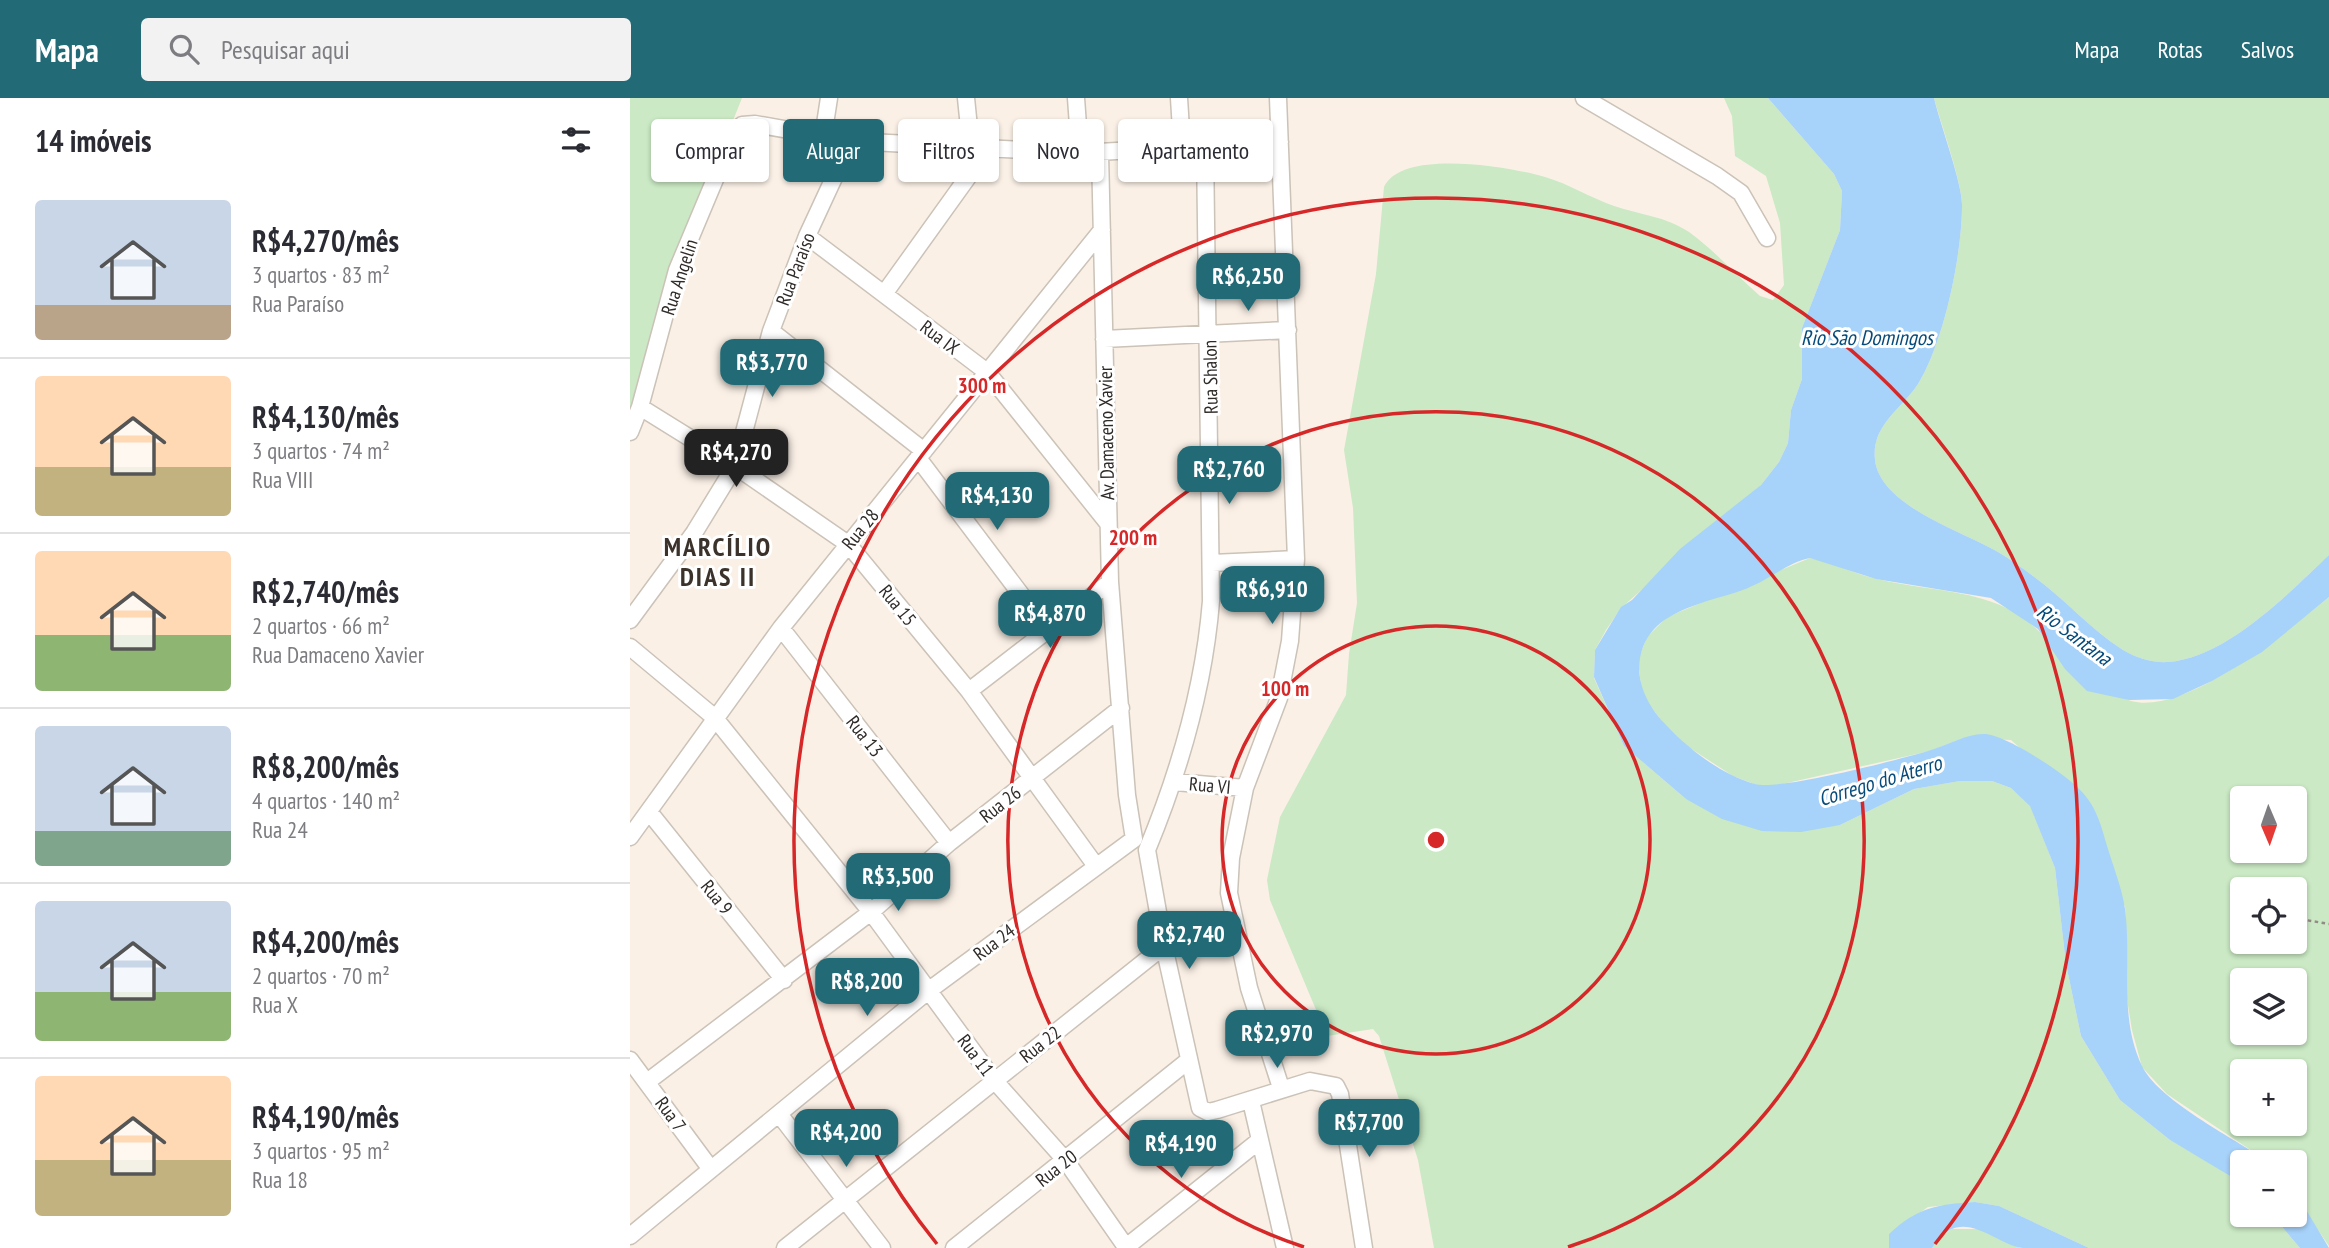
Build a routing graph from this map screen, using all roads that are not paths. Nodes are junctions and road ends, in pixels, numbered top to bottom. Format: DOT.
graph roads {
  1 [pos="829,98"];
  2 [pos="966,98"];
  3 [pos="1076,98"];
  4 [pos="1179,98"];
  5 [pos="1278,98"];
  6 [pos="1594,100"];
  7 [pos="826,119"];
  8 [pos="968,119"];
  9 [pos="1078,119"];
  10 [pos="1180,119"];
  11 [pos="783,129"];
  12 [pos="1273,142"];
  13 [pos="1280,142"];
  14 [pos="832,182"];
  15 [pos="964,182"];
  16 [pos="1101,182"];
  17 [pos="1206,182"];
  18 [pos="1102,230"];
  19 [pos="807,236"];
  20 [pos="1768,238"];
  21 [pos="884,294"];
  22 [pos="1288,330"];
  23 [pos="771,331"];
  24 [pos="1209,332"];
  25 [pos="1104,339"];
  26 [pos="987,372"];
  27 [pos="640,407"];
  28 [pos="630,432"];
  29 [pos="921,455"];
  30 [pos="734,466"];
  31 [pos="1107,522"];
  32 [pos="848,544"];
  33 [pos="1296,559"];
  34 [pos="1212,564"];
  35 [pos="1110,582"];
  36 [pos="630,620"];
  37 [pos="781,628"];
  38 [pos="1047,629"];
  39 [pos="630,647"];
  40 [pos="969,691"];
  41 [pos="1121,708"];
  42 [pos="714,717"];
  43 [pos="1034,777"];
  44 [pos="1175,782"];
  45 [pos="1245,788"];
  46 [pos="650,813"];
  47 [pos="630,837"];
  48 [pos="1134,839"];
  49 [pos="949,843"];
  50 [pos="1147,850"];
  51 [pos="1096,866"];
  52 [pos="871,912"];
  53 [pos="1164,946"];
  54 [pos="784,980"];
  55 [pos="928,991"];
  56 [pos="630,1060"];
  57 [pos="1189,1060"];
  58 [pos="994,1080"];
  59 [pos="647,1082"];
  60 [pos="1281,1088"];
  61 [pos="1251,1101"];
  62 [pos="779,1114"];
  63 [pos="1260,1140"];
  64 [pos="1066,1161"];
  65 [pos="710,1168"];
  66 [pos="846,1199"];
  67 [pos="631,1234"];
  68 [pos="1125,1247"];
  69 [pos="785,1248"];
  70 [pos="883,1248"];
  71 [pos="954,1248"];
  72 [pos="1286,1248"];
  73 [pos="1364,1248"];
  1 -- 7 [label="street"];
  2 -- 8 [label="street"];
  3 -- 9 [label="street"];
  4 -- 10 [label="street"];
  5 -- 13 [label="street"];
  6 -- 20 [label="street"];
  11 -- 27 [label="street, Rua Angelin"];
  12 -- 13 [label="street"];
  13 -- 22 [label="street"];
  14 -- 19 [label="street, Rua Paraíso"];
  15 -- 21 [label="street"];
  16 -- 18 [label="street, Av. Damaceno Xavier"];
  17 -- 24 [label="street, Rua Shalon"];
  18 -- 25 [label="street, Av. Damaceno Xavier"];
  18 -- 26 [label="street, Rua 28"];
  19 -- 21 [label="street, Rua IX"];
  19 -- 23 [label="street, Rua Paraíso"];
  21 -- 26 [label="street, Rua IX"];
  22 -- 24 [label="street"];
  22 -- 33 [label="street"];
  23 -- 29 [label="street"];
  23 -- 30 [label="street, Rua Paraíso"];
  24 -- 25 [label="street"];
  24 -- 34 [label="street, Rua Shalon"];
  25 -- 31 [label="street, Av. Damaceno Xavier"];
  26 -- 29 [label="street, Rua 28"];
  26 -- 31 [label="street, Rua IX"];
  27 -- 28 [label="street, Rua Angelin"];
  27 -- 30 [label="street, Rua 15"];
  29 -- 32 [label="street, Rua 28"];
  29 -- 38 [label="street"];
  30 -- 32 [label="street, Rua 15"];
  30 -- 36 [label="street, Rua Paraíso"];
  31 -- 35 [label="street, Av. Damaceno Xavier"];
  32 -- 37 [label="street, Rua 28"];
  32 -- 40 [label="street, Rua 15"];
  33 -- 34 [label="street"];
  33 -- 45 [label="street"];
  34 -- 44 [label="street, Rua Shalon"];
  35 -- 38 [label="street"];
  35 -- 41 [label="street, Av. Damaceno Xavier"];
  37 -- 42 [label="street, Rua 28"];
  37 -- 49 [label="street, Rua 13"];
  38 -- 40 [label="street"];
  39 -- 42 [label="street, Rua 11"];
  40 -- 43 [label="street, Rua 15"];
  41 -- 43 [label="street, Rua 26"];
  41 -- 48 [label="street, Av. Damaceno Xavier"];
  42 -- 46 [label="street, Rua 28"];
  42 -- 52 [label="street, Rua 11"];
  43 -- 49 [label="street, Rua 26"];
  43 -- 51 [label="street, Rua 15"];
  44 -- 45 [label="street, Rua VI"];
  44 -- 50 [label="street, Rua Shalon"];
  45 -- 60 [label="street"];
  46 -- 47 [label="street, Rua 28"];
  46 -- 54 [label="street, Rua 9"];
  48 -- 50 [label="street"];
  48 -- 51 [label="street, Rua 24"];
  49 -- 52 [label="street, Rua 26"];
  50 -- 53 [label="street"];
  51 -- 55 [label="street, Rua 24"];
  52 -- 54 [label="street, Rua 26"];
  52 -- 55 [label="street, Rua 11"];
  53 -- 57 [label="street"];
  53 -- 58 [label="street, Rua 22"];
  54 -- 59 [label="street, Rua 26"];
  55 -- 58 [label="street, Rua 11"];
  55 -- 62 [label="street, Rua 24"];
  56 -- 59 [label="street, Rua 7"];
  57 -- 61 [label="street"];
  57 -- 64 [label="street, Rua 20"];
  58 -- 64 [label="street, Rua 11"];
  58 -- 66 [label="street, Rua 22"];
  59 -- 65 [label="street, Rua 7"];
  60 -- 61 [label="street"];
  60 -- 73 [label="street"];
  61 -- 63 [label="street"];
  62 -- 65 [label="street, Rua 24"];
  62 -- 66 [label="street"];
  63 -- 68 [label="street"];
  63 -- 72 [label="street"];
  64 -- 68 [label="street, Rua 11"];
  64 -- 71 [label="street, Rua 20"];
  65 -- 67 [label="street, Rua 24"];
  66 -- 69 [label="street, Rua 22"];
  66 -- 70 [label="street"];
}
